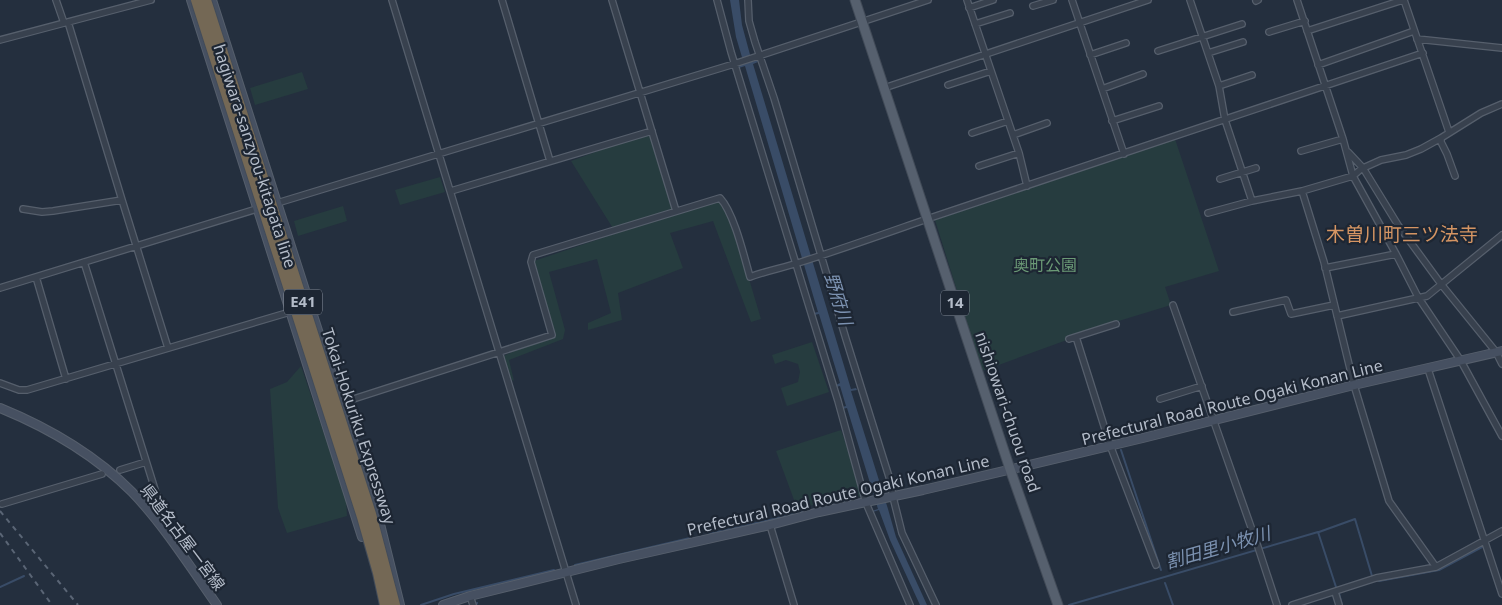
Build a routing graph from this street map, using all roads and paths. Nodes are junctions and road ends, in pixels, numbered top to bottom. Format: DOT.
graph roads {
  1 [pos="56,0"];
  2 [pos="151,0"];
  3 [pos="191,0"];
  4 [pos="196,0"];
  5 [pos="206,0"];
  6 [pos="212,0"];
  7 [pos="392,0"];
  8 [pos="502,0"];
  9 [pos="612,0"];
  10 [pos="717,0"];
  11 [pos="722,0"];
  12 [pos="748,0"];
  13 [pos="854,0"];
  14 [pos="928,0"];
  15 [pos="967,0"];
  16 [pos="993,0"];
  17 [pos="1053,0"];
  18 [pos="1072,0"];
  19 [pos="1148,0"];
  20 [pos="1190,0"];
  21 [pos="1296,0"];
  22 [pos="1403,0"];
  23 [pos="1034,6"];
  24 [pos="969,8"];
  25 [pos="1010,13"];
  26 [pos="1305,21"];
  27 [pos="66,22"];
  28 [pos="723,22"];
  29 [pos="862,23"];
  30 [pos="975,24"];
  31 [pos="1080,24"];
  32 [pos="1242,24"];
  33 [pos="1307,31"];
  34 [pos="1414,31"];
  35 [pos="1269,32"];
  36 [pos="1202,37"];
  37 [pos="1417,39"];
  38 [pos="0,40"];
  39 [pos="1243,42"];
  40 [pos="1126,43"];
  41 [pos="1502,48"];
  42 [pos="1158,51"];
  43 [pos="1208,53"];
  44 [pos="1422,53"];
  45 [pos="985,54"];
  46 [pos="1090,55"];
  47 [pos="759,56"];
  48 [pos="734,64"];
  49 [pos="1318,66"];
  50 [pos="991,71"];
  51 [pos="1144,74"];
  52 [pos="1252,75"];
  53 [pos="948,85"];
  54 [pos="1219,86"];
  55 [pos="1325,87"];
  56 [pos="884,88"];
  57 [pos="1102,89"];
  58 [pos="640,92"];
  59 [pos="1502,104"];
  60 [pos="1159,106"];
  61 [pos="1225,120"];
  62 [pos="1008,121"];
  63 [pos="1112,122"];
  64 [pos="539,123"];
  65 [pos="1047,123"];
  66 [pos="652,131"];
  67 [pos="972,132"];
  68 [pos="1449,132"];
  69 [pos="1012,134"];
  70 [pos="1441,138"];
  71 [pos="1343,139"];
  72 [pos="1301,151"];
  73 [pos="1346,151"];
  74 [pos="439,153"];
  75 [pos="1019,153"];
  76 [pos="1124,154"];
  77 [pos="550,161"];
  78 [pos="979,166"];
  79 [pos="1256,168"];
  80 [pos="1363,168"];
  81 [pos="1242,172"];
  82 [pos="1353,176"];
  83 [pos="1455,176"];
  84 [pos="1220,179"];
  85 [pos="1027,186"];
  86 [pos="451,191"];
  87 [pos="1302,191"];
  88 [pos="122,200"];
  89 [pos="1252,201"];
  90 [pos="277,203"];
  91 [pos="23,209"];
  92 [pos="258,209"];
  93 [pos="676,211"];
  94 [pos="1208,213"];
  95 [pos="927,219"];
  96 [pos="1502,235"];
  97 [pos="136,246"];
  98 [pos="1396,254"];
  99 [pos="821,256"];
  100 [pos="84,262"];
  101 [pos="795,264"];
  102 [pos="1325,268"];
  103 [pos="36,277"];
  104 [pos="1441,284"];
  105 [pos="1,286"];
  106 [pos="1418,297"];
  107 [pos="1173,305"];
  108 [pos="1334,305"];
  109 [pos="290,312"];
  110 [pos="1233,312"];
  111 [pos="1337,316"];
  112 [pos="1116,324"];
  113 [pos="168,348"];
  114 [pos="499,352"];
  115 [pos="1499,352"];
  116 [pos="1461,361"];
  117 [pos="116,364"];
  118 [pos="1502,364"];
  119 [pos="1428,369"];
  120 [pos="66,379"];
  121 [pos="0,383"];
  122 [pos="1202,386"];
  123 [pos="1354,386"];
  124 [pos="1160,399"];
  125 [pos="341,402"];
  126 [pos="0,408"];
  127 [pos="1214,422"];
  128 [pos="1502,436"];
  129 [pos="1110,446"];
  130 [pos="146,462"];
  131 [pos="1010,469"];
  132 [pos="120,470"];
  133 [pos="102,474"];
  134 [pos="893,497"];
  135 [pos="866,503"];
  136 [pos="2,504"];
  137 [pos="147,509"];
  138 [pos="770,525"];
  139 [pos="1502,531"];
  140 [pos="1485,541"];
  141 [pos="1156,565"];
  142 [pos="1436,567"];
  143 [pos="566,573"];
  144 [pos="1334,592"];
  145 [pos="1502,592"];
  146 [pos="470,596"];
  147 [pos="217,605"];
  148 [pos="385,605"];
  149 [pos="395,605"];
  150 [pos="400,605"];
  151 [pos="443,605"];
  152 [pos="473,605"];
  153 [pos="576,605"];
  154 [pos="794,605"];
  155 [pos="910,605"];
  156 [pos="936,605"];
  157 [pos="1058,605"];
  158 [pos="1277,605"];
  159 [pos="1292,605"];
  160 [pos="1339,605"];
  1 -- 27 [label="street"];
  2 -- 27 [label="street"];
  3 -- 92 [label="main road, hagiwara-sanzyou-kitagata line"];
  4 -- 148 [label="highway, Tokai-Hokuriku Expressway / E41, bridge"];
  5 -- 149 [label="highway, Tokai-Hokuriku Expressway / E41, bridge"];
  6 -- 90 [label="main road, hagiwara-sanzyou-kitagata line"];
  7 -- 74 [label="street"];
  8 -- 64 [label="street"];
  9 -- 58 [label="street"];
  10 -- 28 [label="street"];
  11 -- 28 [label="street"];
  12 -- 47 [label="street"];
  13 -- 29 [label="main road, nishiowari-chuou road / 14"];
  14 -- 29 [label="street"];
  15 -- 24 [label="street"];
  16 -- 24 [label="street"];
  17 -- 23 [label="street"];
  18 -- 31 [label="street"];
  19 -- 31 [label="street"];
  20 -- 36 [label="street"];
  21 -- 26 [label="street"];
  22 -- 33 [label="street"];
  22 -- 34 [label="street"];
  24 -- 30 [label="street"];
  25 -- 30 [label="street"];
  26 -- 33 [label="street"];
  26 -- 35 [label="street"];
  27 -- 38 [label="street"];
  27 -- 88 [label="street"];
  28 -- 48 [label="street"];
  29 -- 47 [label="street"];
  29 -- 56 [label="main road, nishiowari-chuou road / 14"];
  30 -- 45 [label="street"];
  31 -- 45 [label="street"];
  31 -- 46 [label="street"];
  32 -- 36 [label="street"];
  33 -- 49 [label="street"];
  34 -- 37 [label="street"];
  34 -- 49 [label="street"];
  36 -- 42 [label="street"];
  36 -- 43 [label="street"];
  37 -- 41 [label="street"];
  37 -- 44 [label="street"];
  39 -- 43 [label="street"];
  40 -- 46 [label="street"];
  43 -- 54 [label="street"];
  44 -- 55 [label="street"];
  44 -- 68 [label="street"];
  45 -- 50 [label="street"];
  45 -- 56 [label="street"];
  46 -- 57 [label="street"];
  47 -- 48 [label="street"];
  47 -- 99 [label="street"];
  48 -- 58 [label="street"];
  48 -- 101 [label="street"];
  49 -- 55 [label="street"];
  50 -- 53 [label="street"];
  50 -- 62 [label="street"];
  51 -- 57 [label="street"];
  52 -- 54 [label="street"];
  54 -- 61 [label="street"];
  55 -- 61 [label="street"];
  55 -- 71 [label="street"];
  56 -- 95 [label="main road, nishiowari-chuou road / 14"];
  57 -- 63 [label="street"];
  58 -- 64 [label="street"];
  58 -- 66 [label="street"];
  59 -- 68 [label="street"];
  60 -- 63 [label="street"];
  61 -- 76 [label="street"];
  61 -- 81 [label="street"];
  62 -- 67 [label="street"];
  62 -- 69 [label="street"];
  63 -- 76 [label="street"];
  64 -- 74 [label="street"];
  64 -- 77 [label="street"];
  65 -- 69 [label="street"];
  66 -- 77 [label="street"];
  66 -- 93 [label="street"];
  68 -- 70 [label="street"];
  69 -- 75 [label="street"];
  70 -- 80 [label="street"];
  70 -- 83 [label="street"];
  71 -- 72 [label="street"];
  71 -- 73 [label="street"];
  73 -- 80 [label="street"];
  73 -- 82 [label="street"];
  74 -- 86 [label="street"];
  74 -- 90 [label="street"];
  75 -- 78 [label="street"];
  75 -- 85 [label="street"];
  76 -- 85 [label="street"];
  77 -- 86 [label="street"];
  79 -- 81 [label="street"];
  80 -- 82 [label="street"];
  80 -- 104 [label="street"];
  81 -- 84 [label="street"];
  81 -- 89 [label="street"];
  82 -- 87 [label="street"];
  82 -- 98 [label="street"];
  85 -- 95 [label="street"];
  86 -- 114 [label="street"];
  87 -- 89 [label="street"];
  87 -- 102 [label="street"];
  88 -- 91 [label="street"];
  88 -- 97 [label="street"];
  89 -- 94 [label="street"];
  90 -- 92 [label="street"];
  90 -- 125 [label="main road, hagiwara-sanzyou-kitagata line"];
  92 -- 97 [label="street"];
  92 -- 109 [label="main road, hagiwara-sanzyou-kitagata line"];
  93 -- 101 [label="street"];
  93 -- 114 [label="street"];
  95 -- 99 [label="street"];
  95 -- 131 [label="main road, nishiowari-chuou road / 14"];
  96 -- 104 [label="street"];
  97 -- 100 [label="street"];
  97 -- 113 [label="street"];
  98 -- 102 [label="street"];
  98 -- 106 [label="street"];
  99 -- 101 [label="street"];
  99 -- 134 [label="street"];
  100 -- 103 [label="street"];
  100 -- 117 [label="street"];
  101 -- 135 [label="street"];
  102 -- 108 [label="street"];
  103 -- 105 [label="street"];
  103 -- 120 [label="street"];
  104 -- 106 [label="street"];
  104 -- 115 [label="street"];
  106 -- 111 [label="street"];
  106 -- 116 [label="street"];
  107 -- 122 [label="street"];
  108 -- 110 [label="street"];
  108 -- 111 [label="street"];
  109 -- 113 [label="street"];
  109 -- 148 [label="main road, hagiwara-sanzyou-kitagata line"];
  111 -- 123 [label="street"];
  112 -- 129 [label="street"];
  113 -- 117 [label="street"];
  114 -- 125 [label="street"];
  114 -- 143 [label="street"];
  115 -- 116 [label="main road, Prefectural Road Route Ogaki Konan Line"];
  115 -- 118 [label="street"];
  116 -- 119 [label="main road, Prefectural Road Route Ogaki Konan Line"];
  116 -- 128 [label="street"];
  117 -- 120 [label="street"];
  117 -- 130 [label="street"];
  119 -- 123 [label="main road, Prefectural Road Route Ogaki Konan Line"];
  119 -- 140 [label="street"];
  120 -- 121 [label="street"];
  122 -- 124 [label="street"];
  122 -- 127 [label="street"];
  123 -- 127 [label="main road, Prefectural Road Route Ogaki Konan Line"];
  123 -- 142 [label="street"];
  125 -- 150 [label="main road, hagiwara-sanzyou-kitagata line"];
  126 -- 137 [label="main road, 県道名古屋一宮線"];
  127 -- 129 [label="main road, Prefectural Road Route Ogaki Konan Line"];
  127 -- 158 [label="street"];
  129 -- 131 [label="main road, Prefectural Road Route Ogaki Konan Line"];
  129 -- 141 [label="street"];
  130 -- 132 [label="street"];
  130 -- 137 [label="street"];
  131 -- 134 [label="main road, Prefectural Road Route Ogaki Konan Line"];
  131 -- 157 [label="main road, nishiowari-chuou road / 14"];
  133 -- 136 [label="street"];
  134 -- 135 [label="main road, Prefectural Road Route Ogaki Konan Line"];
  134 -- 156 [label="street"];
  135 -- 138 [label="main road, Prefectural Road Route Ogaki Konan Line"];
  135 -- 155 [label="street"];
  137 -- 147 [label="main road, 県道名古屋一宮線"];
  138 -- 143 [label="main road, Prefectural Road Route Ogaki Konan Line"];
  138 -- 154 [label="street"];
  139 -- 140 [label="street"];
  140 -- 142 [label="street"];
  140 -- 145 [label="street"];
  142 -- 144 [label="street"];
  143 -- 146 [label="main road, Prefectural Road Route Ogaki Konan Line"];
  143 -- 153 [label="street"];
  144 -- 159 [label="street"];
  144 -- 160 [label="street"];
  146 -- 151 [label="main road, Prefectural Road Route Ogaki Konan Line"];
  146 -- 152 [label="street"];
}
